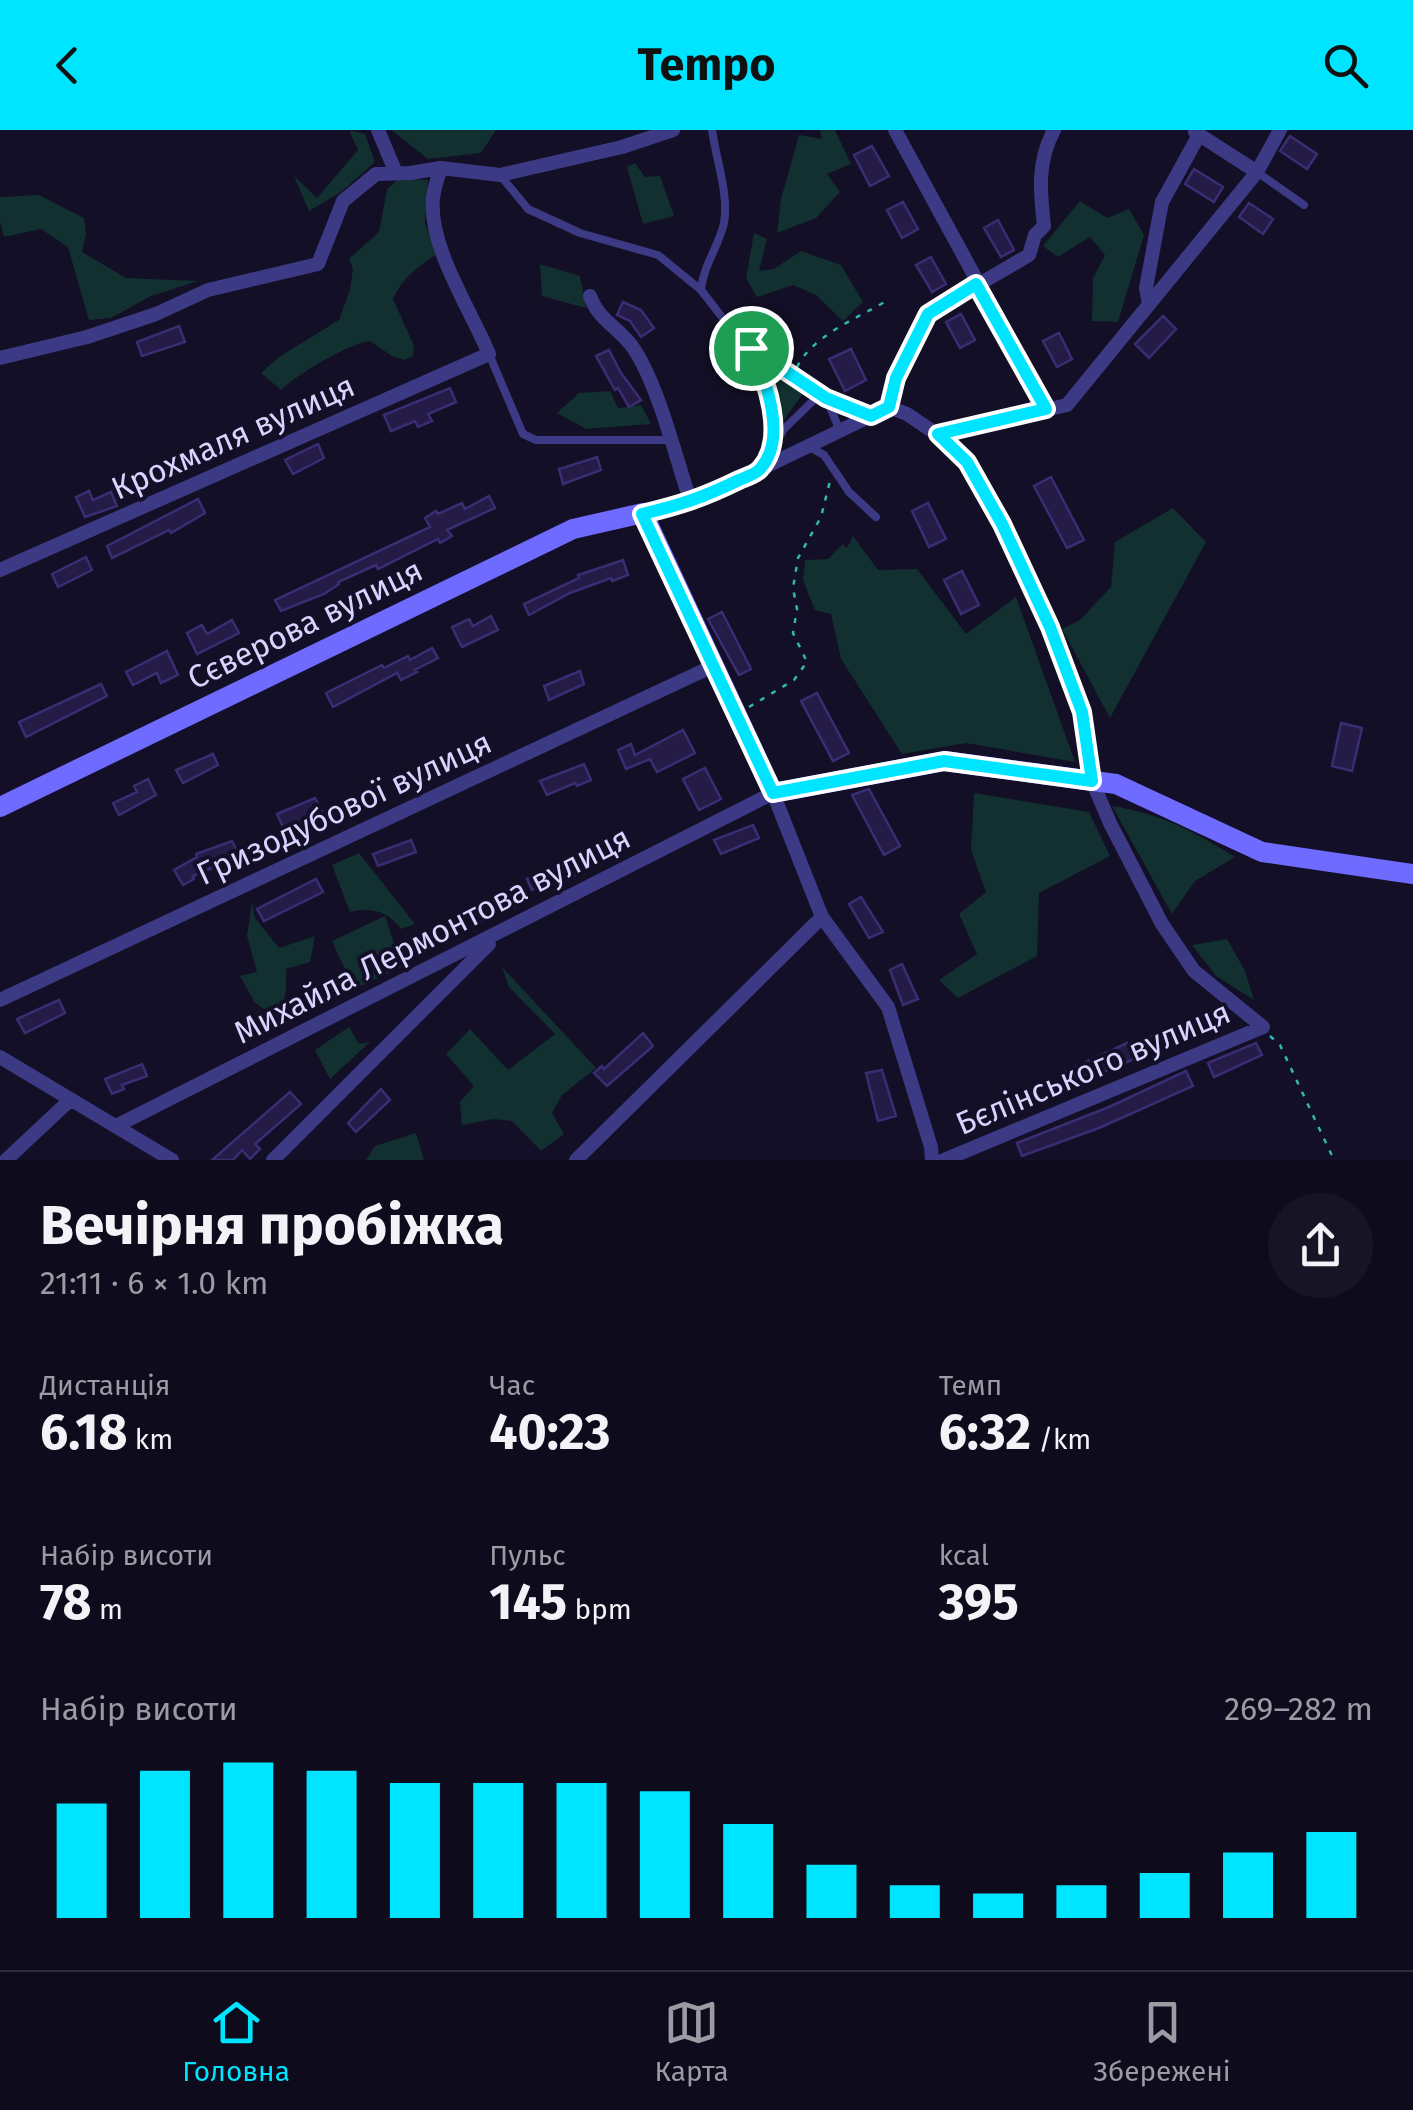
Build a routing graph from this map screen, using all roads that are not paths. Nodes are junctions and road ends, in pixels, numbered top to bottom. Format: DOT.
graph roads {
  1 [pos="378,130"];
  2 [pos="673,130"];
  3 [pos="712,130"];
  4 [pos="895,130"];
  5 [pos="1054,130"];
  6 [pos="1280,130"];
  7 [pos="1195,132"];
  8 [pos="441,168"];
  9 [pos="1258,172"];
  10 [pos="396,173"];
  11 [pos="500,176"];
  12 [pos="1304,205"];
  13 [pos="976,284"];
  14 [pos="701,290"];
  15 [pos="590,296"];
  16 [pos="1149,304"];
  17 [pos="751,348"];
  18 [pos="489,354"];
  19 [pos="0,358"];
  20 [pos="823,396"];
  21 [pos="889,407"];
  22 [pos="1046,409"];
  23 [pos="871,416"];
  24 [pos="840,431"];
  25 [pos="938,434"];
  26 [pos="670,440"];
  27 [pos="808,446"];
  28 [pos="771,448"];
  29 [pos="760,470"];
  30 [pos="691,503"];
  31 [pos="642,514"];
  32 [pos="876,517"];
  33 [pos="0,570"];
  34 [pos="711,667"];
  35 [pos="1092,781"];
  36 [pos="773,793"];
  37 [pos="0,806"];
  38 [pos="1413,874"];
  39 [pos="822,917"];
  40 [pos="500,933"];
  41 [pos="0,1000"];
  42 [pos="0,1057"];
  43 [pos="70,1100"];
  44 [pos="116,1126"];
  45 [pos="6,1160"];
  46 [pos="172,1160"];
  47 [pos="273,1160"];
  48 [pos="576,1160"];
  49 [pos="932,1160"];
  50 [pos="944,1160"];
  1 -- 10 [label="street"];
  2 -- 11 [label="street"];
  3 -- 14 [label="lane"];
  4 -- 13 [label="street"];
  5 -- 13 [label="street"];
  6 -- 9 [label="street"];
  7 -- 9 [label="street"];
  7 -- 16 [label="street"];
  8 -- 10 [label="street"];
  8 -- 11 [label="street"];
  8 -- 18 [label="street"];
  9 -- 12 [label="lane"];
  9 -- 16 [label="street"];
  10 -- 19 [label="street"];
  11 -- 14 [label="lane"];
  13 -- 21 [label="street"];
  13 -- 22 [label="street"];
  14 -- 17 [label="lane"];
  15 -- 26 [label="street"];
  16 -- 22 [label="street"];
  17 -- 20 [label="lane"];
  17 -- 28 [label="lane"];
  18 -- 26 [label="lane"];
  18 -- 33 [label="street, Крохмаля вулиця"];
  20 -- 23 [label="lane"];
  20 -- 24 [label="lane"];
  20 -- 28 [label="lane"];
  21 -- 23 [label="street"];
  21 -- 25 [label="street"];
  22 -- 25 [label="street"];
  23 -- 24 [label="street"];
  24 -- 27 [label="street"];
  25 -- 35 [label="street"];
  26 -- 30 [label="street"];
  27 -- 29 [label="street"];
  27 -- 32 [label="lane"];
  28 -- 29 [label="lane"];
  29 -- 30 [label="street"];
  30 -- 31 [label="street"];
  31 -- 34 [label="main road"];
  31 -- 37 [label="main road, Сєверова вулиця"];
  34 -- 36 [label="main road"];
  34 -- 41 [label="street, Гризодубової вулиця"];
  35 -- 36 [label="main road"];
  35 -- 38 [label="main road"];
  35 -- 50 [label="street, Бєлінського вулиця"];
  36 -- 39 [label="street"];
  36 -- 40 [label="street, Михайла Лермонтова вулиця"];
  39 -- 48 [label="street"];
  39 -- 49 [label="street"];
  40 -- 44 [label="street, Михайла Лермонтова вулиця"];
  40 -- 47 [label="street"];
  42 -- 43 [label="street"];
  43 -- 44 [label="street"];
  43 -- 45 [label="street"];
  44 -- 46 [label="street"];
}
